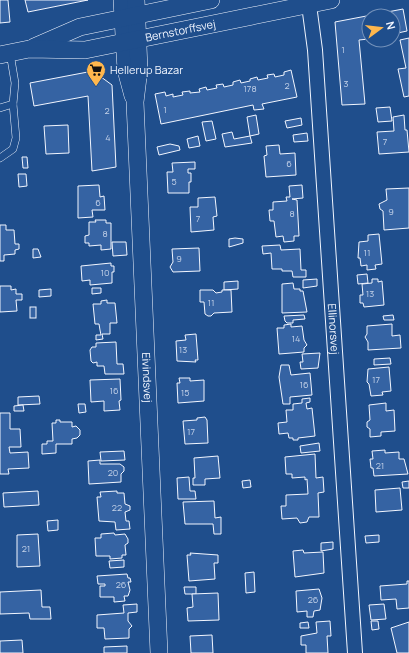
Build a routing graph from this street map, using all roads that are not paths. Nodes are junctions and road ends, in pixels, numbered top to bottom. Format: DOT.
graph roads {
  1 [pos="122,0"];
  2 [pos="211,0"];
  3 [pos="331,0"];
  4 [pos="309,4"];
  5 [pos="132,11"];
  6 [pos="131,40"];
  7 [pos="29,49"];
  8 [pos="5,54"];
  9 [pos="13,104"];
  10 [pos="0,108"];
  11 [pos="0,158"];
  12 [pos="159,653"];
  13 [pos="355,653"];
  1 -- 5 [label="street, Eivindsvej"];
  2 -- 5 [label="street, Bernstorffsvej"];
  3 -- 4 [label="street, Bernstorffsvej"];
  4 -- 6 [label="street, Bernstorffsvej"];
  4 -- 13 [label="street, Ellinorsvej"];
  5 -- 6 [label="street, Eivindsvej"];
  5 -- 7 [label="street, Bernstorffsvej"];
  6 -- 7 [label="street, Bernstorffsvej"];
  6 -- 12 [label="street, Eivindsvej"];
  7 -- 8 [label="street, Bernstorffsvej"];
  8 -- 9 [label="lane"];
  9 -- 10 [label="lane"];
  9 -- 11 [label="lane"];
}
